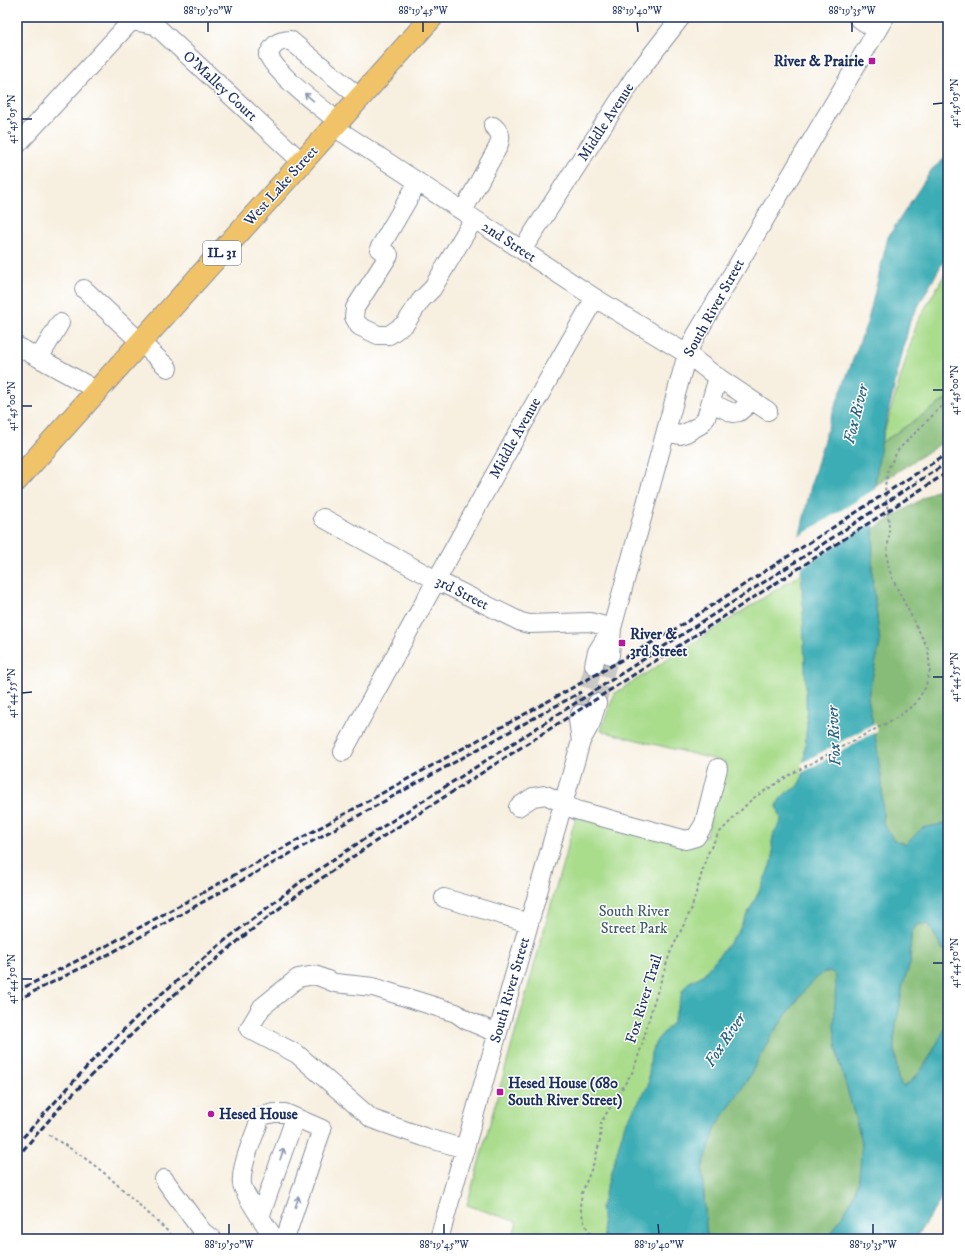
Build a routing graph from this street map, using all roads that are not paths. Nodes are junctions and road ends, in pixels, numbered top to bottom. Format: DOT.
graph roads {
  1 [pos="432,17"];
  2 [pos="681,17"];
  3 [pos="857,17"];
  4 [pos="133,19"];
  5 [pos="880,23"];
  6 [pos="360,98"];
  7 [pos="336,125"];
  8 [pos="493,126"];
  9 [pos="17,145"];
  10 [pos="302,162"];
  11 [pos="418,182"];
  12 [pos="469,215"];
  13 [pos="522,250"];
  14 [pos="84,289"];
  15 [pos="595,298"];
  16 [pos="60,323"];
  17 [pos="141,343"];
  18 [pos="17,346"];
  19 [pos="687,354"];
  20 [pos="39,358"];
  21 [pos="168,368"];
  22 [pos="718,377"];
  23 [pos="98,391"];
  24 [pos="752,400"];
  25 [pos="711,403"];
  26 [pos="768,411"];
  27 [pos="666,432"];
  28 [pos="17,480"];
  29 [pos="323,518"];
  30 [pos="436,580"];
  31 [pos="612,628"];
  32 [pos="610,655"];
  33 [pos="594,665"];
  34 [pos="597,703"];
  35 [pos="580,714"];
  36 [pos="581,741"];
  37 [pos="343,752"];
  38 [pos="718,768"];
  39 [pos="563,803"];
  40 [pos="518,807"];
  41 [pos="444,898"];
  42 [pos="529,923"];
  43 [pos="497,1033"];
  44 [pos="295,1118"];
  45 [pos="465,1148"];
  46 [pos="164,1179"];
  47 [pos="260,1217"];
  48 [pos="212,1239"];
  49 [pos="275,1239"];
  50 [pos="284,1239"];
  51 [pos="439,1239"];
  1 -- 6 [label="main road, West Lake Street / IL 31"];
  2 -- 13 [label="street, Middle Avenue"];
  3 -- 5 [label="street"];
  4 -- 9 [label="street"];
  4 -- 10 [label="street, O'Malley Court"];
  5 -- 19 [label="street, South River Street"];
  6 -- 7 [label="main road, West Lake Street / IL 31"];
  7 -- 6 [label="street, 2nd Street, one-way"];
  7 -- 10 [label="main road, West Lake Street / IL 31"];
  7 -- 11 [label="street, 2nd Street"];
  8 -- 12 [label="street"];
  10 -- 17 [label="main road, West Lake Street / IL 31"];
  11 -- 12 [label="street, 2nd Street"];
  11 -- 12 [label="street"];
  12 -- 13 [label="street, 2nd Street"];
  13 -- 15 [label="street, 2nd Street"];
  14 -- 17 [label="street"];
  15 -- 19 [label="street, 2nd Street"];
  15 -- 30 [label="street, Middle Avenue"];
  16 -- 20 [label="street"];
  17 -- 21 [label="street"];
  17 -- 23 [label="main road, West Lake Street / IL 31"];
  18 -- 20 [label="street"];
  19 -- 22 [label="street, 2nd Street"];
  19 -- 27 [label="street, South River Street"];
  20 -- 23 [label="street"];
  22 -- 24 [label="street, 2nd Street"];
  22 -- 25 [label="street"];
  23 -- 28 [label="main road, West Lake Street / IL 31"];
  24 -- 25 [label="street"];
  24 -- 26 [label="street, 2nd Street"];
  25 -- 27 [label="street"];
  27 -- 31 [label="street, South River Street"];
  29 -- 30 [label="street, 3rd Street"];
  30 -- 31 [label="street, 3rd Street"];
  30 -- 37 [label="street, Middle Avenue"];
  31 -- 32 [label="street, South River Street"];
  31 -- 33 [label="street, South River Street"];
  34 -- 36 [label="street, South River Street"];
  35 -- 36 [label="street, South River Street"];
  36 -- 39 [label="street, South River Street"];
  38 -- 39 [label="street"];
  39 -- 40 [label="street"];
  39 -- 42 [label="street, South River Street"];
  41 -- 42 [label="street"];
  42 -- 43 [label="street, South River Street"];
  43 -- 45 [label="street, South River Street"];
  43 -- 45 [label="street"];
  47 -- 44 [label="street, one-way"];
  44 -- 47 [label="street"];
  50 -- 44 [label="street, one-way"];
  45 -- 51 [label="street, South River Street"];
  46 -- 48 [label="street"];
  47 -- 49 [label="street"];
}
